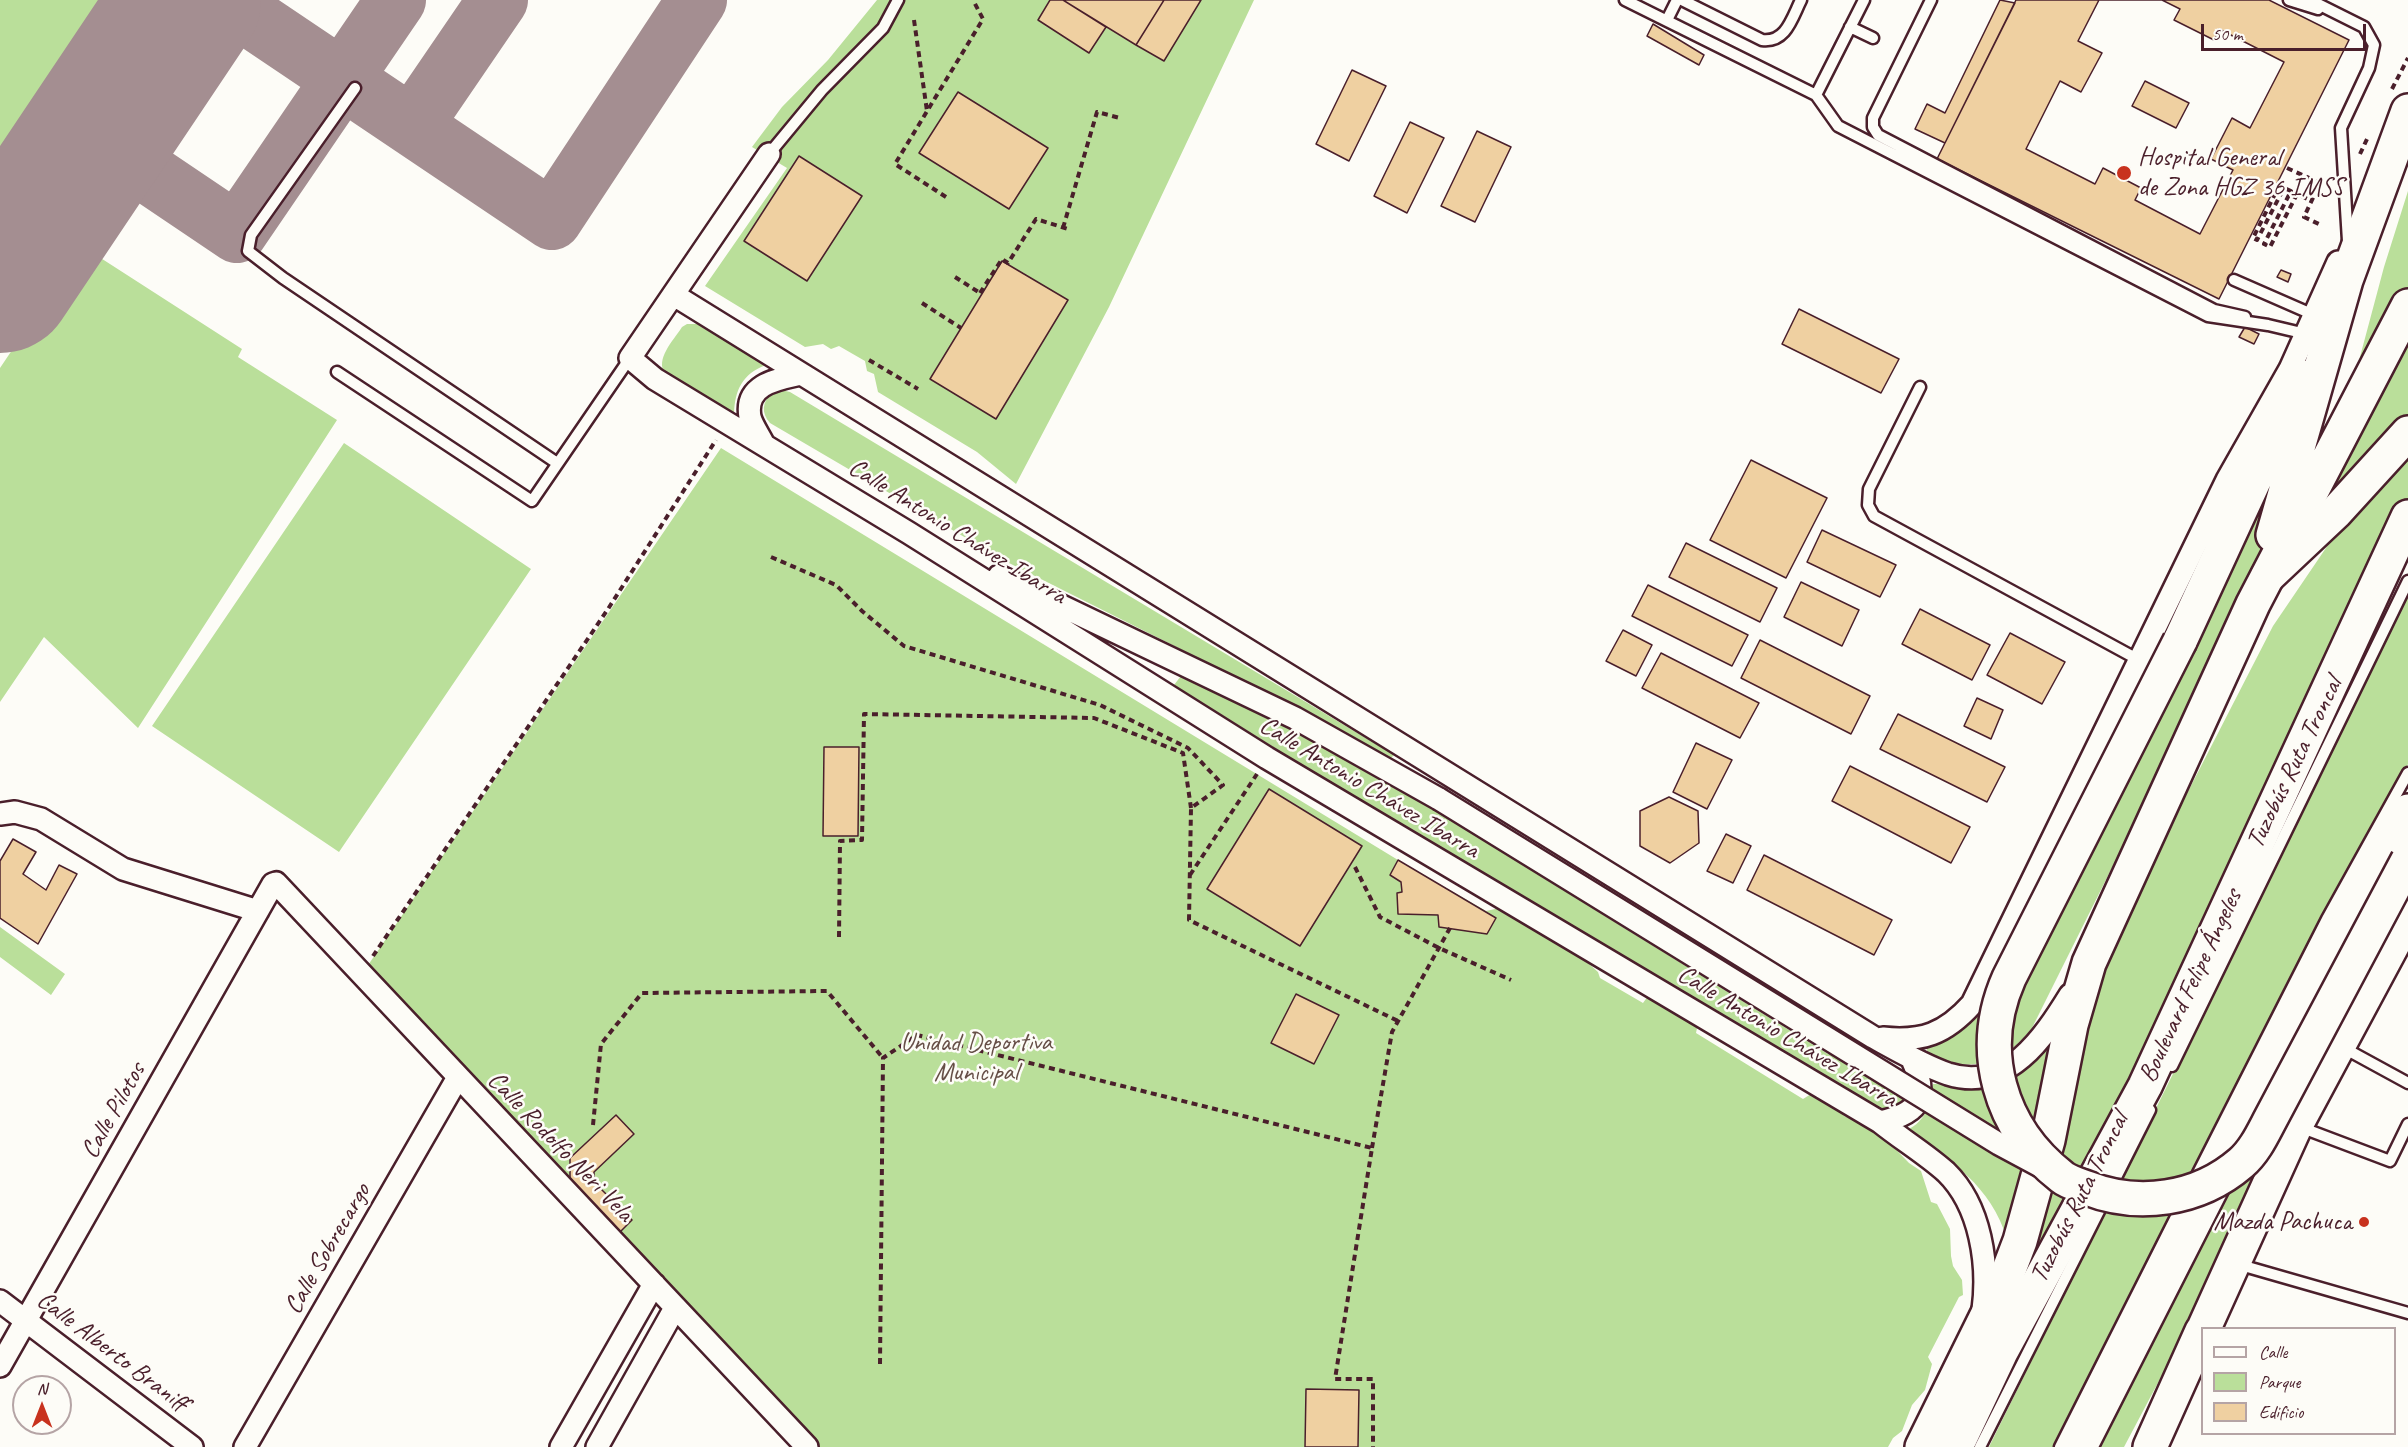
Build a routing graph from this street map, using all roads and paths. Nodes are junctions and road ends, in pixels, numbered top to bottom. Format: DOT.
graph roads {
  1 [pos="898,0"];
  2 [pos="974,0"];
  3 [pos="1625,0"];
  4 [pos="1677,0"];
  5 [pos="1682,0"];
  6 [pos="1801,0"];
  7 [pos="1864,0"];
  8 [pos="1931,0"];
  9 [pos="2289,0"];
  10 [pos="2310,0"];
  11 [pos="2347,18"];
  12 [pos="914,20"];
  13 [pos="1667,20"];
  14 [pos="1850,27"];
  15 [pos="1874,38"];
  16 [pos="355,88"];
  17 [pos="1816,95"];
  18 [pos="927,111"];
  19 [pos="1120,118"];
  20 [pos="2405,118"];
  21 [pos="769,154"];
  22 [pos="2287,168"];
  23 [pos="2276,185"];
  24 [pos="946,197"];
  25 [pos="2312,201"];
  26 [pos="2321,225"];
  27 [pos="2348,241"];
  28 [pos="955,277"];
  29 [pos="2234,280"];
  30 [pos="2346,280"];
  31 [pos="674,295"];
  32 [pos="922,303"];
  33 [pos="2408,306"];
  34 [pos="2258,324"];
  35 [pos="2310,325"];
  36 [pos="962,328"];
  37 [pos="630,358"];
  38 [pos="869,360"];
  39 [pos="337,372"];
  40 [pos="801,374"];
  41 [pos="1920,387"];
  42 [pos="918,389"];
  43 [pos="728,423"];
  44 [pos="2408,433"];
  45 [pos="763,443"];
  46 [pos="557,463"];
  47 [pos="2408,517"];
  48 [pos="909,533"];
  49 [pos="771,557"];
  50 [pos="2408,581"];
  51 [pos="2260,590"];
  52 [pos="2139,660"];
  53 [pos="1267,758"];
  54 [pos="2408,773"];
  55 [pos="1191,808"];
  56 [pos="2408,811"];
  57 [pos="7,813"];
  58 [pos="2408,860"];
  59 [pos="1355,867"];
  60 [pos="1190,875"];
  61 [pos="276,884"];
  62 [pos="258,911"];
  63 [pos="2407,920"];
  64 [pos="1450,928"];
  65 [pos="839,937"];
  66 [pos="1439,948"];
  67 [pos="2089,963"];
  68 [pos="361,974"];
  69 [pos="1511,980"];
  70 [pos="1398,1021"];
  71 [pos="1873,1037"];
  72 [pos="2339,1045"];
  73 [pos="1911,1057"];
  74 [pos="883,1058"];
  75 [pos="457,1079"];
  76 [pos="2165,1081"];
  77 [pos="2408,1083"];
  78 [pos="2154,1102"];
  79 [pos="1880,1122"];
  80 [pos="2408,1124"];
  81 [pos="593,1125"];
  82 [pos="2296,1125"];
  83 [pos="1372,1148"];
  84 [pos="2063,1179"];
  85 [pos="2234,1263"];
  86 [pos="654,1284"];
  87 [pos="0,1301"];
  88 [pos="675,1308"];
  89 [pos="2408,1313"];
  90 [pos="27,1320"];
  91 [pos="1981,1325"];
  92 [pos="2204,1327"];
  93 [pos="2201,1334"];
  94 [pos="880,1364"];
  95 [pos="0,1366"];
  96 [pos="192,1447"];
  97 [pos="245,1447"];
  98 [pos="561,1447"];
  99 [pos="597,1447"];
  100 [pos="807,1447"];
  101 [pos="1373,1447"];
  102 [pos="1922,1447"];
  103 [pos="1956,1447"];
  104 [pos="1980,1447"];
  105 [pos="2060,1447"];
  106 [pos="2080,1447"];
  107 [pos="2150,1447"];
  1 -- 21 [label="lane"];
  2 -- 18 [label="path"];
  3 -- 13 [label="lane"];
  4 -- 13 [label="lane"];
  5 -- 6 [label="lane"];
  7 -- 14 [label="lane"];
  8 -- 34 [label="lane"];
  9 -- 11 [label="lane"];
  10 -- 11 [label="lane"];
  11 -- 27 [label="lane"];
  12 -- 18 [label="path"];
  13 -- 17 [label="lane"];
  14 -- 15 [label="lane"];
  14 -- 17 [label="lane"];
  16 -- 46 [label="lane"];
  17 -- 34 [label="lane"];
  18 -- 24 [label="path"];
  19 -- 28 [label="path"];
  20 -- 27 [label="street"];
  20 -- 30 [label="main road"];
  21 -- 31 [label="street"];
  22 -- 25 [label="path"];
  23 -- 25 [label="path"];
  25 -- 26 [label="path"];
  27 -- 35 [label="street"];
  29 -- 35 [label="lane"];
  30 -- 51 [label="main road"];
  30 -- 84 [label="main road, bridge"];
  31 -- 37 [label="street"];
  31 -- 40 [label="street, Calle Antonio Chávez Ibarra"];
  32 -- 36 [label="path"];
  33 -- 51 [label="main road"];
  34 -- 35 [label="lane"];
  35 -- 52 [label="street"];
  37 -- 43 [label="street, Calle Antonio Chávez Ibarra"];
  37 -- 46 [label="lane"];
  38 -- 42 [label="path"];
  39 -- 46 [label="lane"];
  40 -- 45 [label="street"];
  40 -- 71 [label="street, Calle Antonio Chávez Ibarra"];
  41 -- 52 [label="lane"];
  43 -- 45 [label="street, Calle Antonio Chávez Ibarra"];
  43 -- 68 [label="path"];
  44 -- 51 [label="main road"];
  45 -- 48 [label="street, Calle Antonio Chávez Ibarra"];
  47 -- 103 [label="main road, Boulevard Felipe Ángeles"];
  48 -- 53 [label="street, Calle Antonio Chávez Ibarra"];
  48 -- 84 [label="street, bridge"];
  49 -- 55 [label="path"];
  50 -- 76 [label="lane, Tuzobús Ruta Troncal"];
  51 -- 67 [label="main road"];
  52 -- 71 [label="street"];
  53 -- 60 [label="path"];
  53 -- 79 [label="street, Calle Antonio Chávez Ibarra"];
  54 -- 105 [label="lane"];
  55 -- 60 [label="path"];
  55 -- 65 [label="path"];
  56 -- 106 [label="main road"];
  57 -- 62 [label="street"];
  58 -- 84 [label="main road, bridge"];
  59 -- 66 [label="path"];
  60 -- 70 [label="path"];
  61 -- 62 [label="street, Calle Pilotos"];
  61 -- 68 [label="street, Calle Rodolfo Neri Vela"];
  62 -- 90 [label="street, Calle Pilotos"];
  63 -- 72 [label="main road"];
  64 -- 66 [label="path"];
  66 -- 69 [label="path"];
  66 -- 70 [label="path"];
  67 -- 73 [label="street, Calle Antonio Chávez Ibarra"];
  67 -- 91 [label="main road"];
  68 -- 75 [label="street, Calle Rodolfo Neri Vela"];
  70 -- 83 [label="path"];
  71 -- 73 [label="street, Calle Antonio Chávez Ibarra"];
  72 -- 77 [label="lane"];
  72 -- 82 [label="main road"];
  73 -- 79 [label="street"];
  74 -- 81 [label="path"];
  74 -- 83 [label="path"];
  74 -- 94 [label="path"];
  75 -- 86 [label="street, Calle Rodolfo Neri Vela"];
  75 -- 97 [label="street, Calle Sobrecargo"];
  78 -- 104 [label="lane, Tuzobús Ruta Troncal"];
  79 -- 91 [label="street, Calle Antonio Chávez Ibarra"];
  80 -- 82 [label="lane"];
  82 -- 85 [label="main road"];
  83 -- 101 [label="path"];
  85 -- 89 [label="lane"];
  85 -- 92 [label="main road"];
  86 -- 88 [label="street, Calle Rodolfo Neri Vela"];
  86 -- 98 [label="street"];
  87 -- 90 [label="street, Calle Alberto Braniff"];
  88 -- 99 [label="street"];
  88 -- 100 [label="street, Calle Rodolfo Neri Vela"];
  90 -- 95 [label="street, Calle Pilotos"];
  90 -- 96 [label="street, Calle Alberto Braniff"];
  91 -- 102 [label="main road"];
  93 -- 107 [label="main road"];
}
